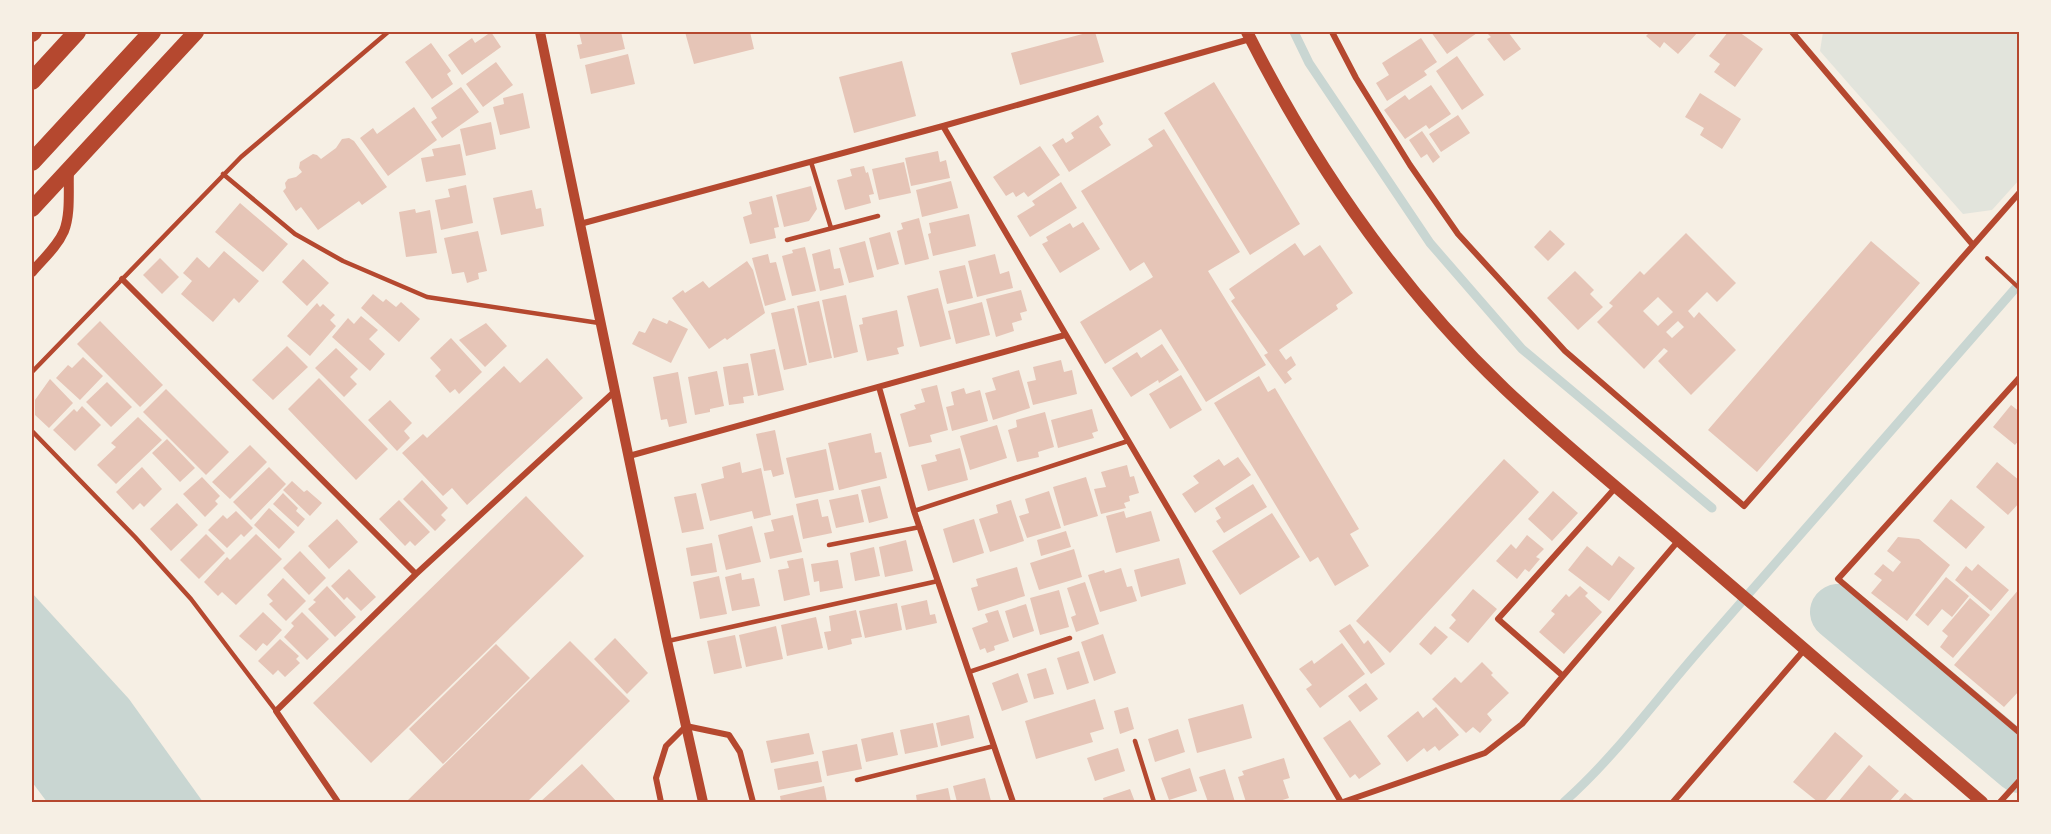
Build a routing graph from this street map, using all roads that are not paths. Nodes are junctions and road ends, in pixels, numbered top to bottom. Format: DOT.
graph roads {
  1 [pos="77,32"];
  2 [pos="152,32"];
  3 [pos="196,32"];
  4 [pos="388,32"];
  5 [pos="540,32"];
  6 [pos="1332,32"];
  7 [pos="1792,32"];
  8 [pos="1249,35"];
  9 [pos="32,81"];
  10 [pos="943,126"];
  11 [pos="32,162"];
  12 [pos="811,162"];
  13 [pos="69,169"];
  14 [pos="223,174"];
  15 [pos="2019,192"];
  16 [pos="32,209"];
  17 [pos="878,216"];
  18 [pos="580,224"];
  19 [pos="831,228"];
  20 [pos="787,240"];
  21 [pos="1973,245"];
  22 [pos="32,272"];
  23 [pos="122,279"];
  24 [pos="601,323"];
  25 [pos="1065,335"];
  26 [pos="32,372"];
  27 [pos="2019,377"];
  28 [pos="879,387"];
  29 [pos="615,391"];
  30 [pos="32,431"];
  31 [pos="1128,441"];
  32 [pos="629,456"];
  33 [pos="1616,486"];
  34 [pos="914,511"];
  35 [pos="920,528"];
  36 [pos="1679,540"];
  37 [pos="829,545"];
  38 [pos="416,574"];
  39 [pos="938,581"];
  40 [pos="1070,638"];
  41 [pos="667,641"];
  42 [pos="1804,650"];
  43 [pos="969,672"];
  44 [pos="1563,676"];
  45 [pos="276,711"];
  46 [pos="686,726"];
  47 [pos="2019,733"];
  48 [pos="1135,741"];
  49 [pos="994,746"];
  50 [pos="857,780"];
  51 [pos="2019,780"];
  52 [pos="338,802"];
  53 [pos="661,802"];
  54 [pos="703,802"];
  55 [pos="753,802"];
  56 [pos="1012,802"];
  57 [pos="1154,802"];
  58 [pos="1342,802"];
  59 [pos="1673,802"];
  60 [pos="1982,802"];
  61 [pos="2000,802"];
  1 -- 9 [label="highway"];
  2 -- 11 [label="highway"];
  3 -- 13 [label="highway"];
  4 -- 14 [label="lane"];
  5 -- 18 [label="street"];
  6 -- 21 [label="street"];
  7 -- 21 [label="street"];
  8 -- 10 [label="street"];
  8 -- 33 [label="main road"];
  10 -- 12 [label="street"];
  10 -- 25 [label="street"];
  12 -- 18 [label="street"];
  12 -- 19 [label="lane"];
  13 -- 16 [label="highway"];
  13 -- 22 [label="street"];
  14 -- 23 [label="lane"];
  14 -- 24 [label="lane"];
  15 -- 21 [label="street"];
  17 -- 19 [label="lane"];
  18 -- 24 [label="street"];
  19 -- 20 [label="lane"];
  23 -- 26 [label="lane"];
  23 -- 38 [label="street"];
  24 -- 29 [label="street"];
  25 -- 28 [label="street"];
  25 -- 31 [label="street"];
  27 -- 47 [label="street"];
  28 -- 32 [label="street"];
  28 -- 34 [label="street"];
  29 -- 32 [label="street"];
  29 -- 38 [label="street"];
  30 -- 45 [label="lane"];
  31 -- 34 [label="lane"];
  31 -- 58 [label="street"];
  32 -- 41 [label="street"];
  33 -- 36 [label="main road"];
  33 -- 44 [label="street"];
  34 -- 35 [label="street"];
  35 -- 37 [label="lane"];
  35 -- 39 [label="street"];
  36 -- 42 [label="main road"];
  36 -- 44 [label="street"];
  38 -- 45 [label="street"];
  39 -- 41 [label="lane"];
  39 -- 43 [label="street"];
  40 -- 43 [label="lane"];
  41 -- 46 [label="street"];
  42 -- 59 [label="street"];
  42 -- 60 [label="main road"];
  43 -- 49 [label="street"];
  44 -- 58 [label="street"];
  45 -- 52 [label="street"];
  46 -- 53 [label="street"];
  46 -- 54 [label="street"];
  46 -- 55 [label="street"];
  48 -- 57 [label="lane"];
  49 -- 50 [label="lane"];
  49 -- 56 [label="street"];
  51 -- 61 [label="street"];
}
